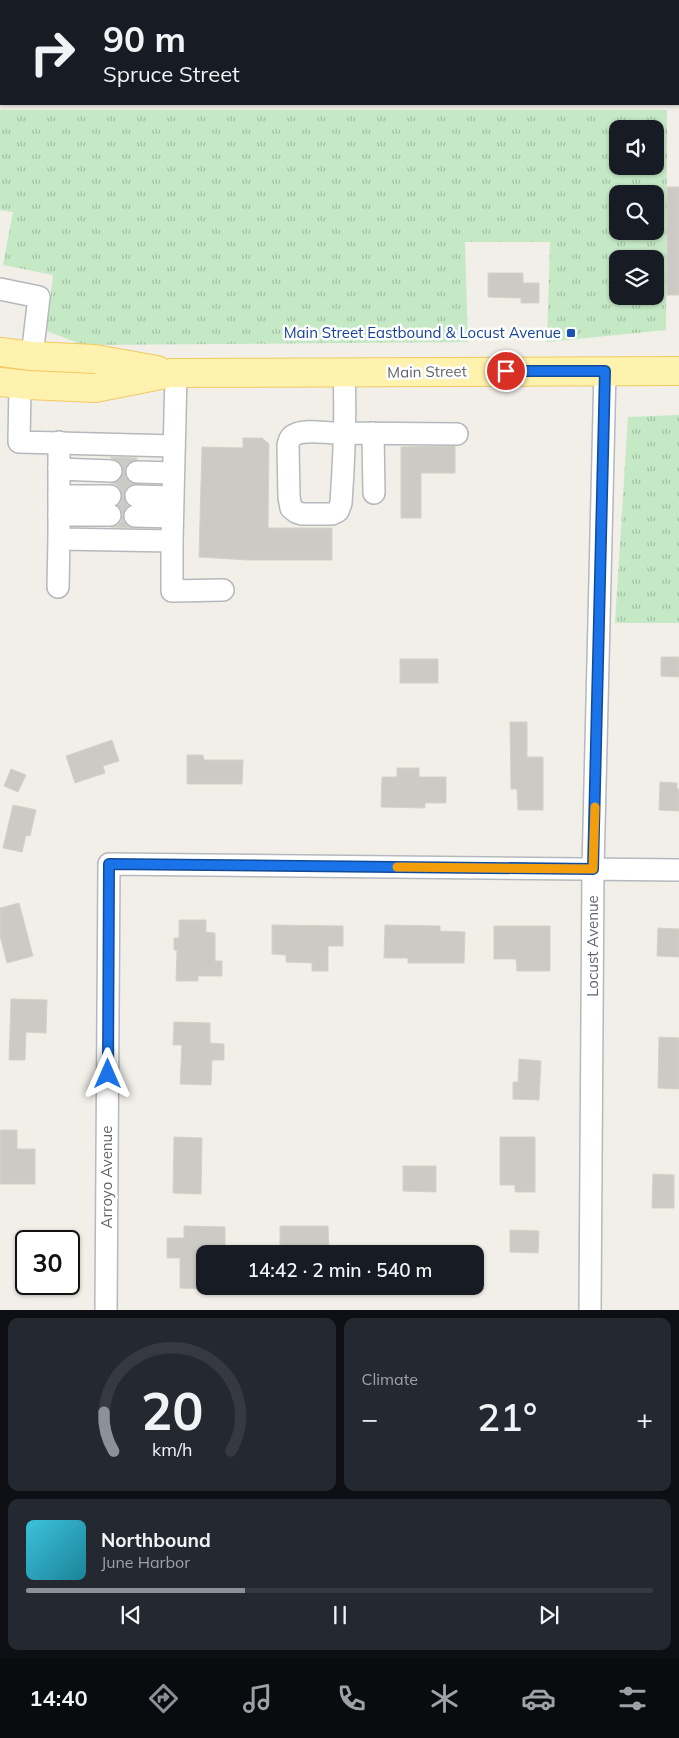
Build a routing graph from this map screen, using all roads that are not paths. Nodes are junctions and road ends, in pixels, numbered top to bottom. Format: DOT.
graph roads {
  1 [pos="0,289"];
  2 [pos="0,352"];
  3 [pos="32,356"];
  4 [pos="605,371"];
  5 [pos="679,371"];
  6 [pos="176,373"];
  7 [pos="344,373"];
  8 [pos="10,383"];
  9 [pos="373,433"];
  10 [pos="457,434"];
  11 [pos="59,442"];
  12 [pos="174,446"];
  13 [pos="59,470"];
  14 [pos="111,471"];
  15 [pos="137,472"];
  16 [pos="173,473"];
  17 [pos="374,493"];
  18 [pos="59,505"];
  19 [pos="110,506"];
  20 [pos="136,506"];
  21 [pos="172,507"];
  22 [pos="59,539"];
  23 [pos="172,541"];
  24 [pos="58,587"];
  25 [pos="223,590"];
  26 [pos="593,869"];
  27 [pos="679,870"];
  28 [pos="106,1310"];
  29 [pos="590,1310"];
  1 -- 3 [label="street"];
  2 -- 3 [label="main road, Main Street"];
  3 -- 6 [label="main road, Main Street"];
  4 -- 5 [label="main road, Main Street"];
  4 -- 7 [label="main road, Main Street"];
  4 -- 26 [label="street, Locust Avenue"];
  6 -- 7 [label="main road, Main Street"];
  6 -- 8 [label="main road, Main Street"];
  6 -- 12 [label="street"];
  7 -- 9 [label="street"];
  8 -- 11 [label="street"];
  9 -- 10 [label="street"];
  9 -- 17 [label="street"];
  11 -- 12 [label="street"];
  11 -- 13 [label="street"];
  12 -- 16 [label="street"];
  13 -- 14 [label="street"];
  13 -- 18 [label="street"];
  15 -- 16 [label="street"];
  16 -- 21 [label="street"];
  18 -- 19 [label="street"];
  18 -- 22 [label="street"];
  20 -- 21 [label="street"];
  21 -- 23 [label="street"];
  22 -- 23 [label="street"];
  22 -- 24 [label="street"];
  23 -- 25 [label="street"];
  26 -- 27 [label="street"];
  26 -- 28 [label="street, Arroyo Avenue"];
  26 -- 29 [label="street, Locust Avenue"];
}
